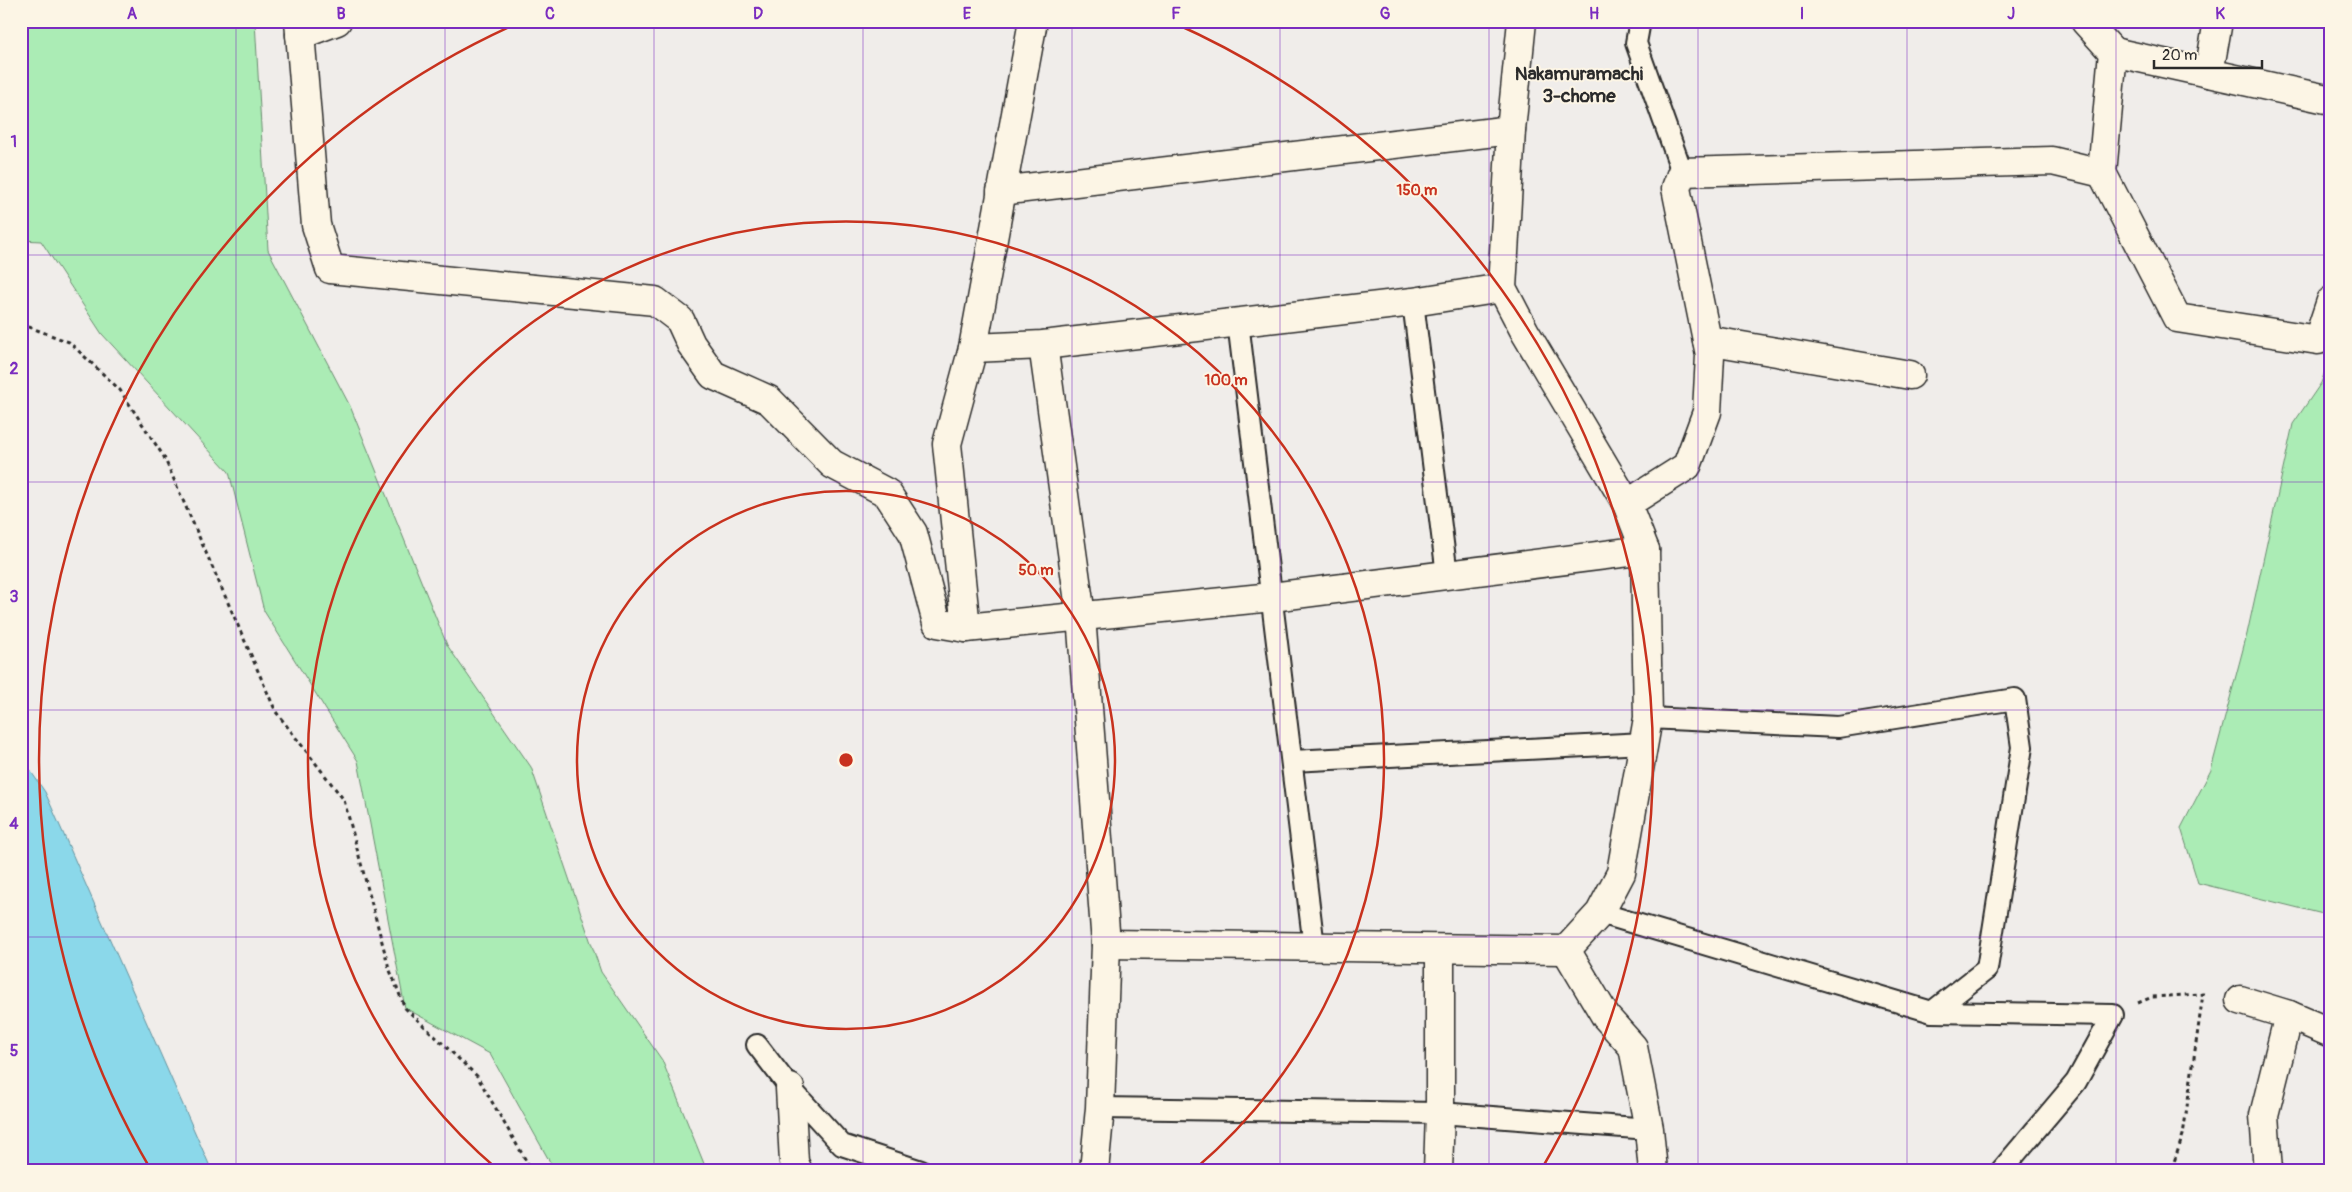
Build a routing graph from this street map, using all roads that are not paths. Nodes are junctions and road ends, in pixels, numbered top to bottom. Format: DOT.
graph roads {
  1 [pos="337,21"];
  2 [pos="1033,21"];
  3 [pos="1522,21"];
  4 [pos="1640,21"];
  5 [pos="2085,21"];
  6 [pos="2218,21"];
  7 [pos="300,28"];
  8 [pos="2113,52"];
  9 [pos="2209,73"];
  10 [pos="2331,100"];
  11 [pos="1511,130"];
  12 [pos="1682,172"];
  13 [pos="2102,173"];
  14 [pos="1001,192"];
  15 [pos="1502,288"];
  16 [pos="2331,301"];
  17 [pos="1413,302"];
  18 [pos="1238,322"];
  19 [pos="1707,340"];
  20 [pos="2324,343"];
  21 [pos="1043,345"];
  22 [pos="973,348"];
  23 [pos="1910,375"];
  24 [pos="1627,504"];
  25 [pos="1645,550"];
  26 [pos="1447,576"];
  27 [pos="1272,597"];
  28 [pos="1080,616"];
  29 [pos="966,628"];
  30 [pos="1646,731"];
  31 [pos="1292,760"];
  32 [pos="1600,914"];
  33 [pos="1106,944"];
  34 [pos="1314,947"];
  35 [pos="1440,949"];
  36 [pos="1566,950"];
  37 [pos="2240,1000"];
  38 [pos="1932,1012"];
  39 [pos="2288,1015"];
  40 [pos="2331,1033"];
  41 [pos="757,1045"];
  42 [pos="790,1088"];
  43 [pos="1100,1108"];
  44 [pos="1440,1113"];
  45 [pos="1649,1129"];
  46 [pos="798,1171"];
  47 [pos="921,1171"];
  48 [pos="1094,1171"];
  49 [pos="1438,1171"];
  50 [pos="1653,1171"];
  51 [pos="2002,1171"];
  52 [pos="2268,1171"];
  1 -- 7 [label="street"];
  2 -- 14 [label="street"];
  3 -- 11 [label="street"];
  4 -- 12 [label="lane"];
  5 -- 8 [label="street"];
  6 -- 9 [label="street"];
  7 -- 29 [label="street"];
  8 -- 9 [label="street"];
  8 -- 13 [label="street"];
  9 -- 10 [label="street"];
  11 -- 14 [label="street"];
  11 -- 15 [label="street"];
  12 -- 13 [label="street"];
  12 -- 19 [label="street"];
  13 -- 20 [label="street"];
  14 -- 22 [label="street"];
  15 -- 17 [label="street"];
  15 -- 24 [label="street"];
  16 -- 20 [label="street"];
  17 -- 18 [label="street"];
  17 -- 26 [label="lane"];
  18 -- 21 [label="street"];
  18 -- 27 [label="lane"];
  19 -- 23 [label="street"];
  19 -- 24 [label="street"];
  21 -- 22 [label="street"];
  21 -- 28 [label="street"];
  22 -- 29 [label="street"];
  24 -- 25 [label="street"];
  25 -- 26 [label="street"];
  25 -- 30 [label="street"];
  26 -- 27 [label="street"];
  27 -- 28 [label="street"];
  27 -- 31 [label="lane"];
  28 -- 29 [label="street"];
  28 -- 33 [label="street"];
  30 -- 31 [label="lane"];
  30 -- 32 [label="street"];
  30 -- 38 [label="lane"];
  31 -- 34 [label="lane"];
  32 -- 36 [label="street"];
  32 -- 38 [label="lane"];
  33 -- 34 [label="street"];
  33 -- 43 [label="street"];
  34 -- 35 [label="street"];
  35 -- 36 [label="street"];
  35 -- 44 [label="street"];
  36 -- 45 [label="street"];
  37 -- 39 [label="street"];
  38 -- 51 [label="lane"];
  39 -- 40 [label="street"];
  39 -- 52 [label="street"];
  41 -- 42 [label="lane"];
  42 -- 46 [label="street"];
  42 -- 47 [label="lane"];
  43 -- 44 [label="lane"];
  43 -- 48 [label="street"];
  44 -- 45 [label="lane"];
  44 -- 49 [label="street"];
  45 -- 50 [label="street"];
}
